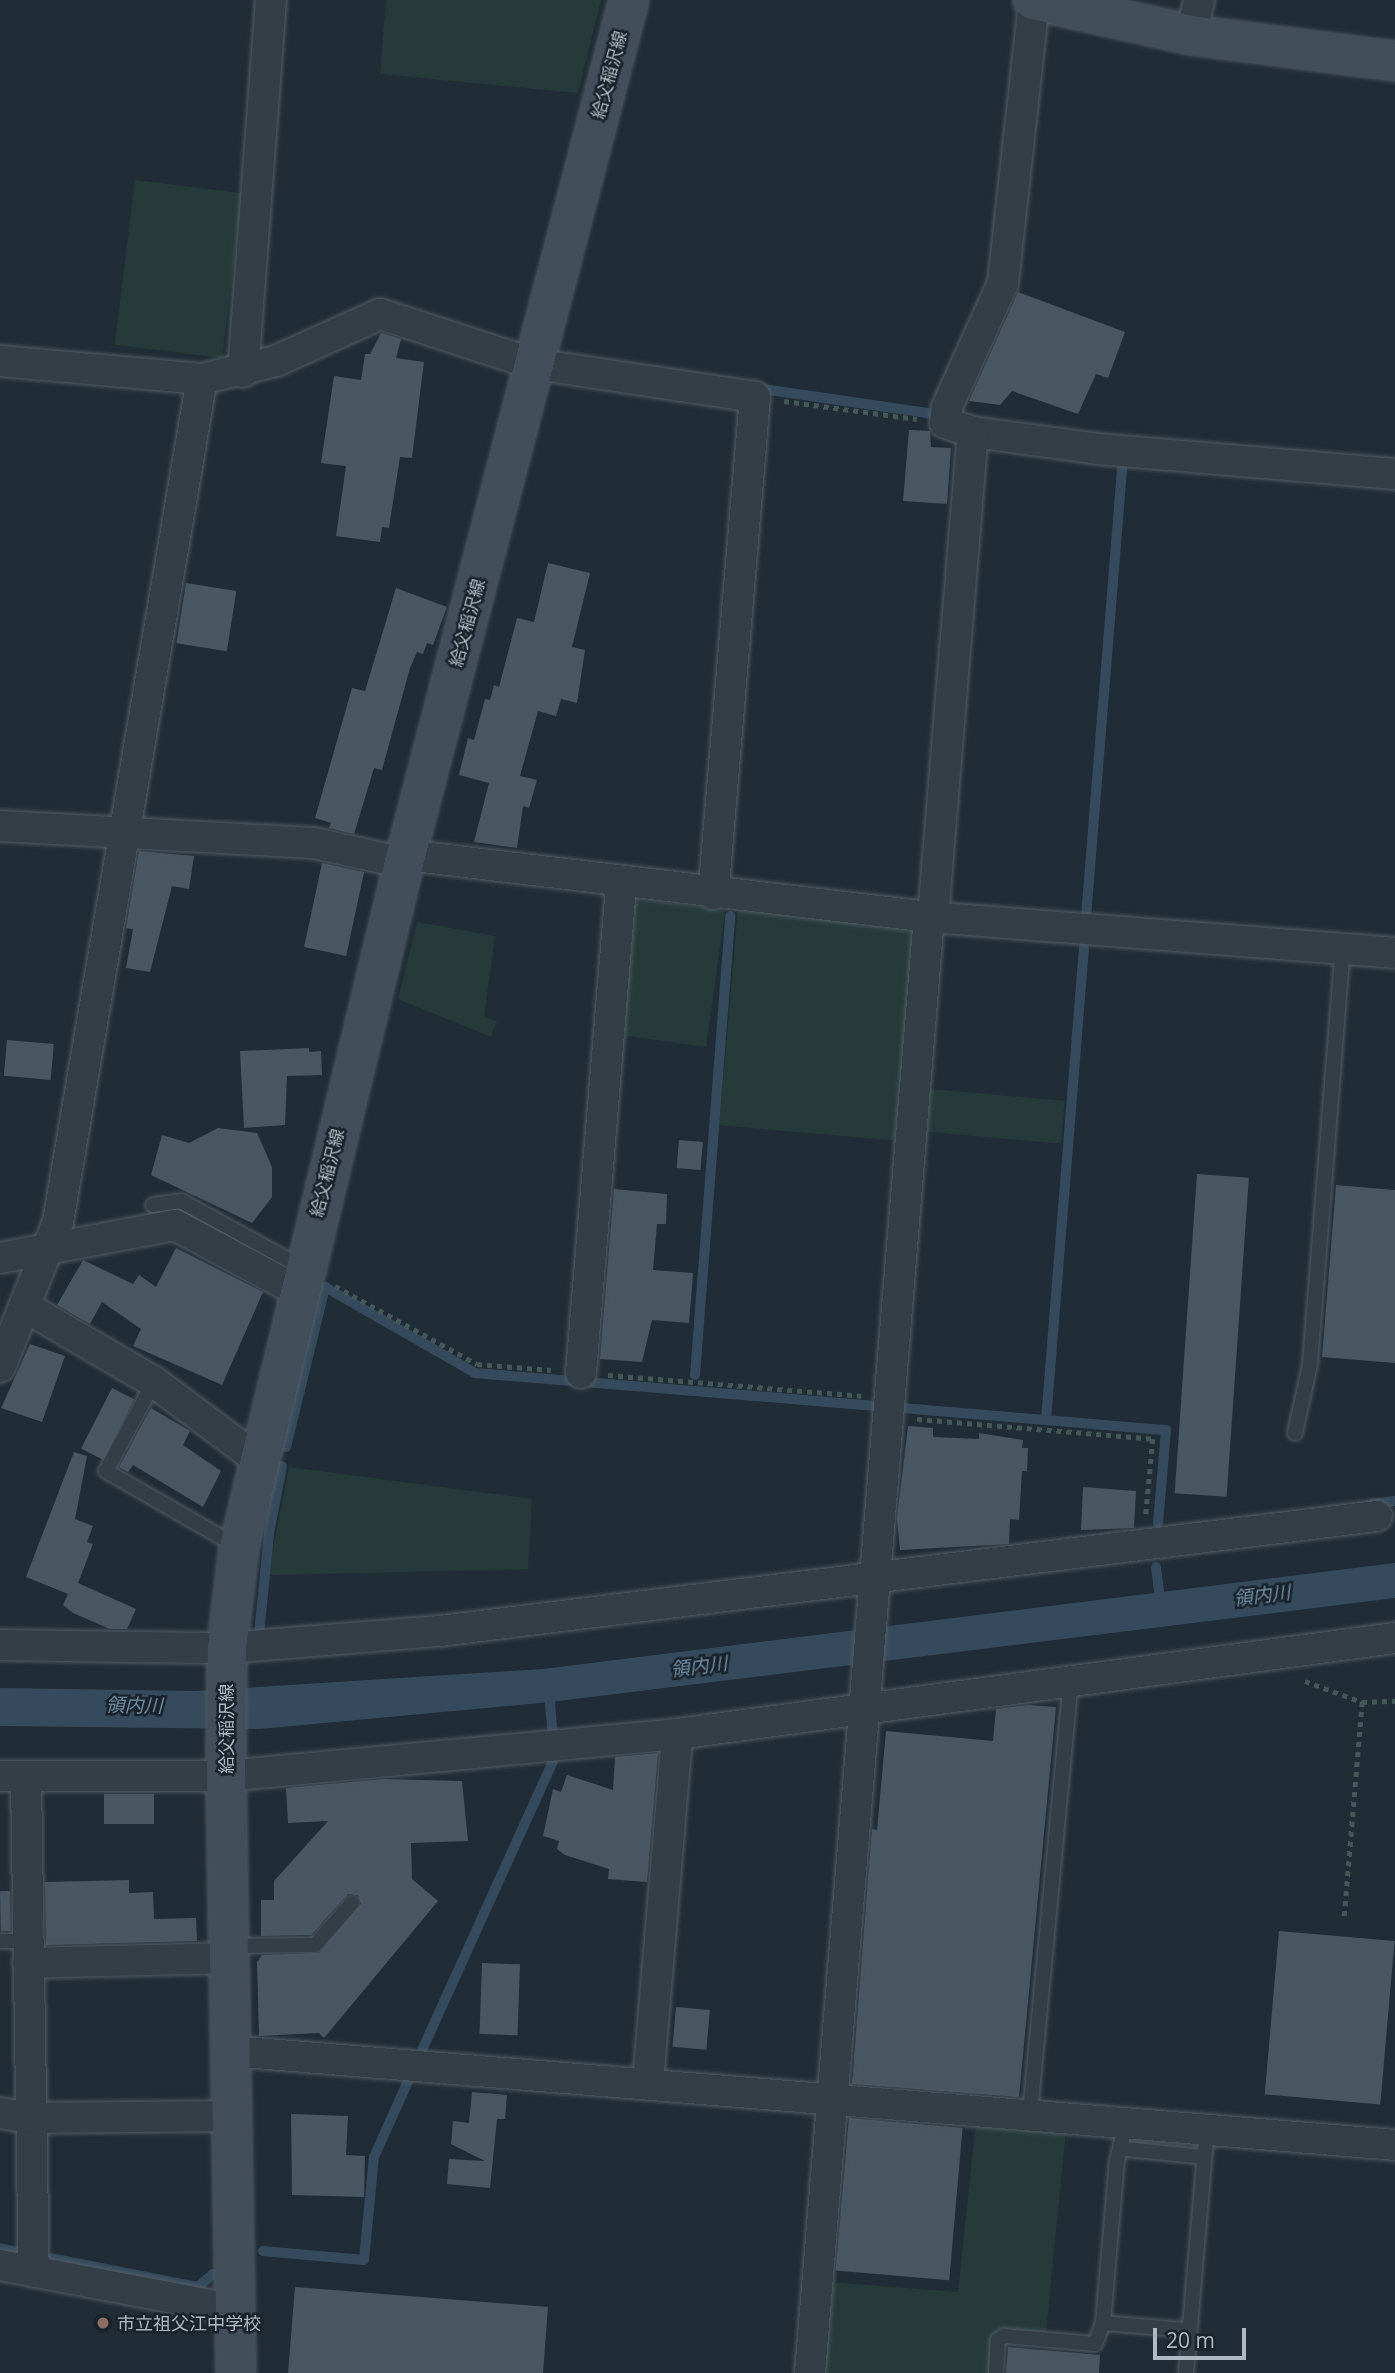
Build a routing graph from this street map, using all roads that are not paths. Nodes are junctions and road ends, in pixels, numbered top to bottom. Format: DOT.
graph roads {
  1 [pos="271,0"];
  2 [pos="629,0"];
  3 [pos="1033,0"];
  4 [pos="1195,18"];
  5 [pos="1395,61"];
  6 [pos="0,361"];
  7 [pos="534,364"];
  8 [pos="243,372"];
  9 [pos="202,379"];
  10 [pos="959,427"];
  11 [pos="1395,474"];
  12 [pos="0,826"];
  13 [pos="128,830"];
  14 [pos="405,859"];
  15 [pos="621,883"];
  16 [pos="713,894"];
  17 [pos="931,917"];
  18 [pos="1343,949"];
  19 [pos="1395,953"];
  20 [pos="153,1205"];
  21 [pos="46,1250"];
  22 [pos="0,1258"];
  23 [pos="301,1280"];
  24 [pos="24,1306"];
  25 [pos="0,1367"];
  26 [pos="581,1373"];
  27 [pos="153,1382"];
  28 [pos="1295,1433"];
  29 [pos="256,1458"];
  30 [pos="1377,1516"];
  31 [pos="239,1548"];
  32 [pos="873,1584"];
  33 [pos="1395,1638"];
  34 [pos="0,1645"];
  35 [pos="227,1651"];
  36 [pos="1071,1681"];
  37 [pos="864,1705"];
  38 [pos="677,1734"];
  39 [pos="226,1770"];
  40 [pos="13,1777"];
  41 [pos="352,1903"];
  42 [pos="19,1948"];
  43 [pos="229,1952"];
  44 [pos="230,2051"];
  45 [pos="648,2082"];
  46 [pos="833,2096"];
  47 [pos="0,2113"];
  48 [pos="1030,2113"];
  49 [pos="232,2116"];
  50 [pos="31,2118"];
  51 [pos="1125,2136"];
  52 [pos="1205,2143"];
  53 [pos="1395,2145"];
  54 [pos="0,2265"];
  55 [pos="34,2272"];
  56 [pos="235,2310"];
  57 [pos="1103,2323"];
  58 [pos="1189,2330"];
  59 [pos="236,2373"];
  60 [pos="810,2373"];
  61 [pos="996,2373"];
  62 [pos="1186,2373"];
  1 -- 8 [label="street"];
  2 -- 7 [label="main road, 給父稲沢線"];
  3 -- 4 [label="main road"];
  3 -- 10 [label="street"];
  4 -- 5 [label="main road"];
  6 -- 9 [label="street"];
  7 -- 8 [label="street"];
  7 -- 14 [label="main road, 給父稲沢線"];
  7 -- 16 [label="street"];
  8 -- 9 [label="street"];
  9 -- 13 [label="street"];
  10 -- 11 [label="street"];
  10 -- 17 [label="street"];
  12 -- 13 [label="street"];
  13 -- 14 [label="street"];
  13 -- 21 [label="street"];
  14 -- 15 [label="street"];
  14 -- 23 [label="main road, 給父稲沢線"];
  15 -- 16 [label="street"];
  15 -- 26 [label="street"];
  16 -- 17 [label="street"];
  17 -- 18 [label="street"];
  17 -- 32 [label="street"];
  18 -- 19 [label="street"];
  18 -- 28 [label="lane"];
  20 -- 23 [label="lane"];
  21 -- 22 [label="street"];
  21 -- 23 [label="street"];
  21 -- 24 [label="street"];
  23 -- 29 [label="main road, 給父稲沢線"];
  24 -- 25 [label="street"];
  24 -- 27 [label="street"];
  27 -- 29 [label="street"];
  27 -- 31 [label="lane"];
  29 -- 31 [label="main road, 給父稲沢線"];
  30 -- 32 [label="street"];
  31 -- 35 [label="main road, 給父稲沢線"];
  32 -- 35 [label="street"];
  32 -- 37 [label="street"];
  33 -- 36 [label="street"];
  34 -- 35 [label="street"];
  35 -- 39 [label="main road, 給父稲沢線"];
  36 -- 37 [label="street"];
  36 -- 48 [label="lane"];
  37 -- 38 [label="street"];
  37 -- 46 [label="street"];
  38 -- 39 [label="street"];
  38 -- 45 [label="street"];
  39 -- 40 [label="street"];
  39 -- 43 [label="main road, 給父稲沢線"];
  40 -- 42 [label="street"];
  41 -- 43 [label="lane"];
  42 -- 43 [label="street"];
  42 -- 50 [label="street"];
  43 -- 44 [label="main road, 給父稲沢線"];
  44 -- 45 [label="street"];
  44 -- 49 [label="main road, 給父稲沢線"];
  45 -- 46 [label="street"];
  46 -- 48 [label="street"];
  46 -- 60 [label="street"];
  47 -- 50 [label="street"];
  48 -- 51 [label="street"];
  49 -- 50 [label="street"];
  49 -- 56 [label="main road, 給父稲沢線"];
  50 -- 55 [label="street"];
  51 -- 52 [label="street"];
  51 -- 57 [label="lane"];
  52 -- 53 [label="street"];
  52 -- 58 [label="lane"];
  54 -- 55 [label="street"];
  55 -- 56 [label="street"];
  56 -- 59 [label="main road, 給父稲沢線"];
  57 -- 58 [label="lane"];
  57 -- 61 [label="lane"];
  58 -- 62 [label="lane"];
}
